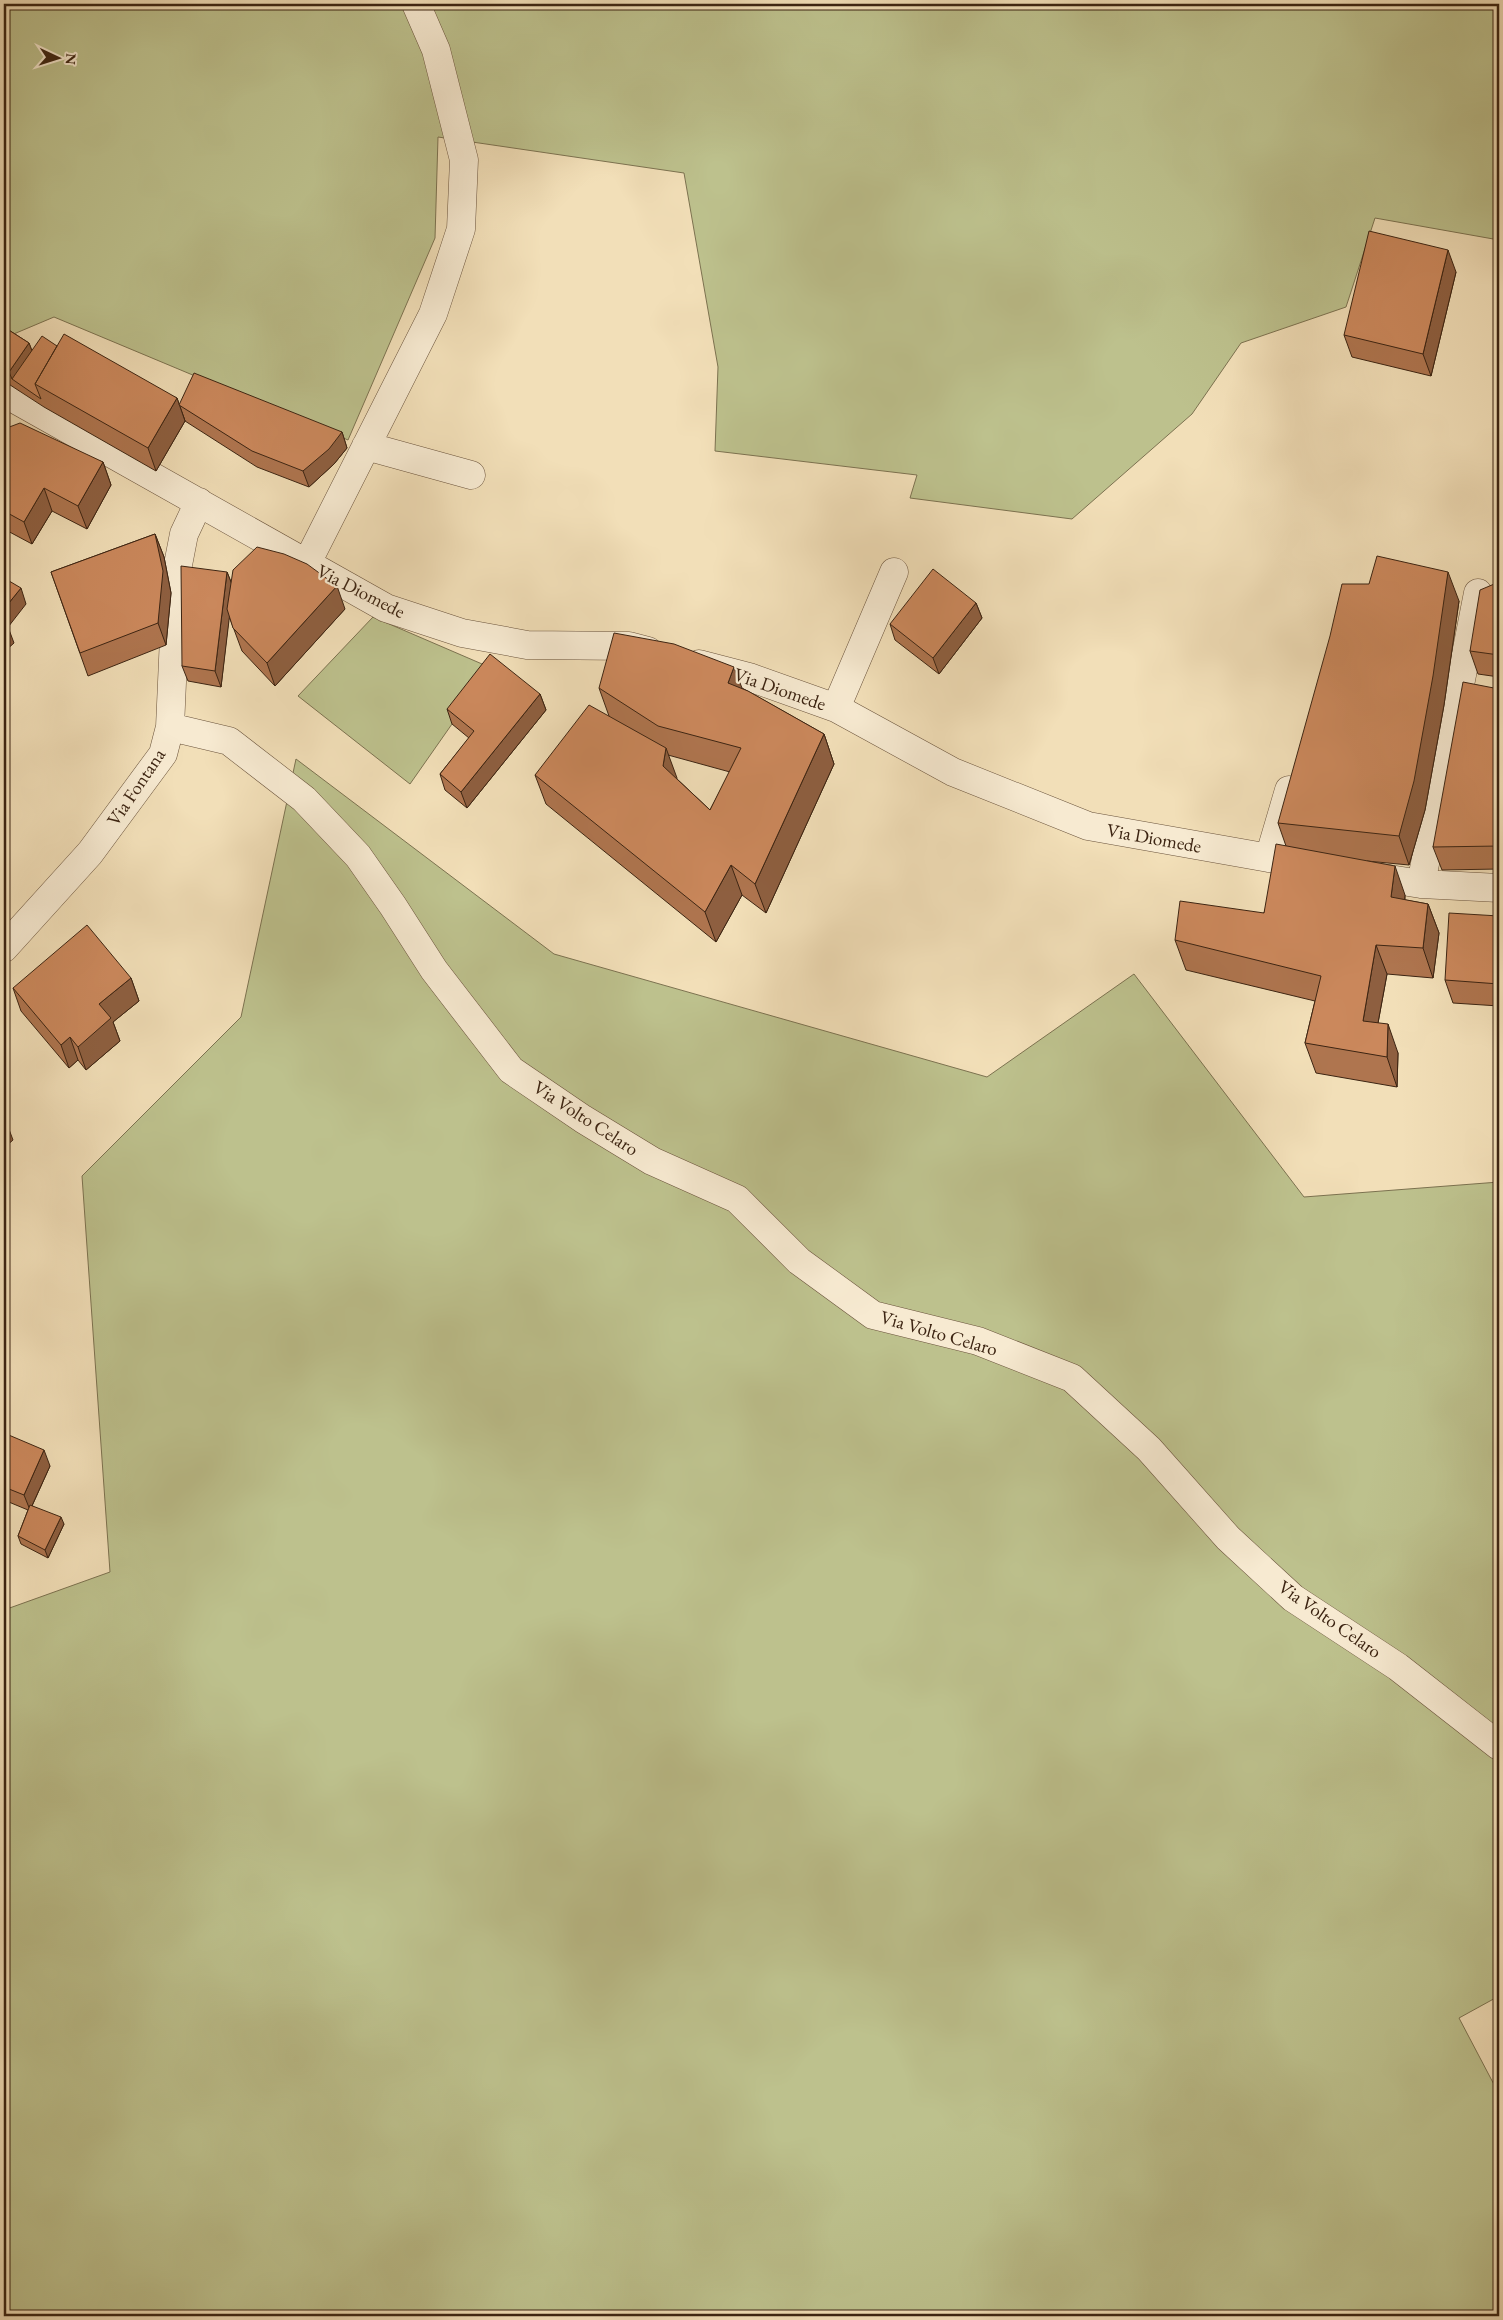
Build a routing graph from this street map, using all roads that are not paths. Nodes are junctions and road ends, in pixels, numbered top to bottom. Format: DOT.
graph roads {
  1 [pos="416,4"];
  2 [pos="4,393"];
  3 [pos="366,446"];
  4 [pos="471,476"];
  5 [pos="199,502"];
  6 [pos="308,563"];
  7 [pos="894,572"];
  8 [pos="1478,593"];
  9 [pos="836,708"];
  10 [pos="170,727"];
  11 [pos="1298,764"];
  12 [pos="1269,858"];
  13 [pos="1421,884"];
  14 [pos="1499,888"];
  15 [pos="4,948"];
  16 [pos="1499,1746"];
  1 -- 3 [label="street"];
  2 -- 5 [label="street, Via Diomede"];
  3 -- 4 [label="street"];
  3 -- 6 [label="street"];
  5 -- 6 [label="street, Via Diomede"];
  5 -- 10 [label="street, Via Fontana"];
  6 -- 9 [label="street, Via Diomede"];
  7 -- 9 [label="street"];
  8 -- 13 [label="street"];
  9 -- 12 [label="street, Via Diomede"];
  10 -- 15 [label="street, Via Fontana"];
  10 -- 16 [label="street, Via Volto Celaro"];
  11 -- 12 [label="street"];
  12 -- 13 [label="street, Via Diomede"];
  13 -- 14 [label="street, Via Diomede"];
}
